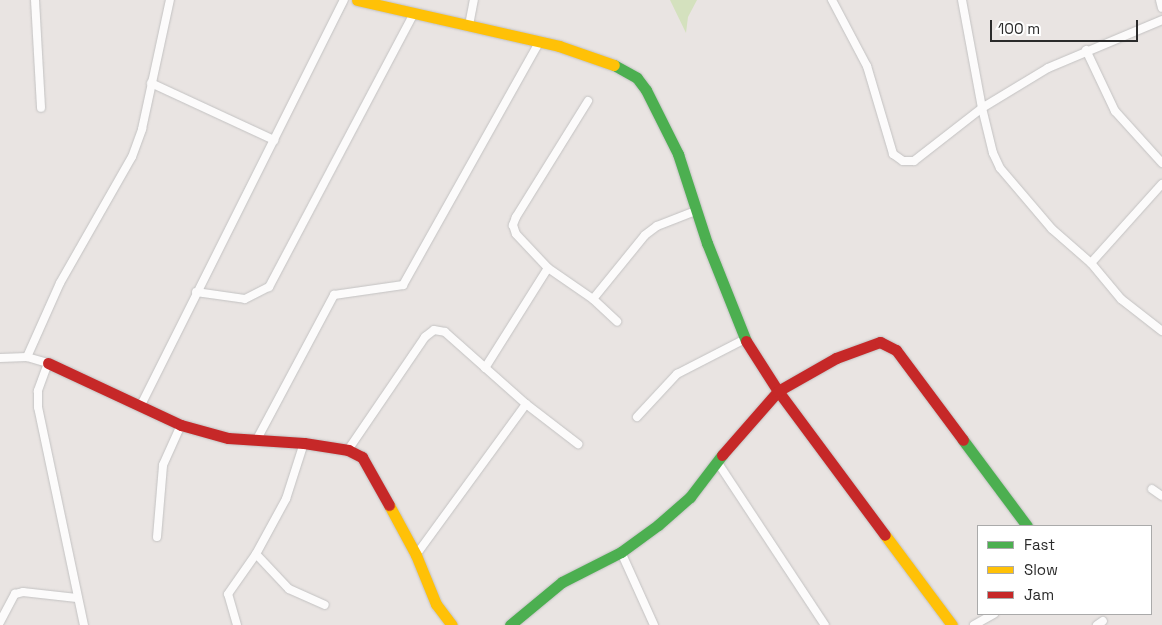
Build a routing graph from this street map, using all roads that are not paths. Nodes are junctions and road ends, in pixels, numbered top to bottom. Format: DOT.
graph roads {
  1 [pos="34,0"];
  2 [pos="170,0"];
  3 [pos="344,0"];
  4 [pos="357,0"];
  5 [pos="474,0"];
  6 [pos="832,0"];
  7 [pos="962,0"];
  8 [pos="1160,0"];
  9 [pos="1162,8"];
  10 [pos="414,14"];
  11 [pos="1162,20"];
  12 [pos="469,25"];
  13 [pos="540,41"];
  14 [pos="1086,50"];
  15 [pos="151,83"];
  16 [pos="588,101"];
  17 [pos="41,108"];
  18 [pos="982,108"];
  19 [pos="274,140"];
  20 [pos="1162,163"];
  21 [pos="1162,184"];
  22 [pos="698,210"];
  23 [pos="1090,263"];
  24 [pos="548,268"];
  25 [pos="196,292"];
  26 [pos="593,299"];
  27 [pos="617,321"];
  28 [pos="1162,331"];
  29 [pos="745,339"];
  30 [pos="26,357"];
  31 [pos="0,358"];
  32 [pos="48,363"];
  33 [pos="485,368"];
  34 [pos="778,391"];
  35 [pos="526,404"];
  36 [pos="141,405"];
  37 [pos="638,417"];
  38 [pos="181,425"];
  39 [pos="256,441"];
  40 [pos="304,443"];
  41 [pos="578,444"];
  42 [pos="348,450"];
  43 [pos="718,463"];
  44 [pos="1152,489"];
  45 [pos="1162,496"];
  46 [pos="1026,525"];
  47 [pos="157,537"];
  48 [pos="622,552"];
  49 [pos="256,554"];
  50 [pos="416,555"];
  51 [pos="78,598"];
  52 [pos="325,605"];
  53 [pos="992,615"];
  54 [pos="0,622"];
  55 [pos="84,625"];
  56 [pos="236,625"];
  57 [pos="452,625"];
  58 [pos="510,625"];
  59 [pos="654,625"];
  60 [pos="824,625"];
  61 [pos="952,625"];
  62 [pos="974,625"];
  1 -- 17 [label="street"];
  2 -- 15 [label="street"];
  3 -- 19 [label="street"];
  4 -- 10 [label="street"];
  5 -- 12 [label="street"];
  6 -- 18 [label="street"];
  7 -- 18 [label="street"];
  8 -- 9 [label="street"];
  10 -- 12 [label="street"];
  10 -- 25 [label="street"];
  11 -- 14 [label="street"];
  12 -- 13 [label="street"];
  13 -- 22 [label="street"];
  13 -- 39 [label="street"];
  14 -- 18 [label="street"];
  14 -- 20 [label="street"];
  15 -- 19 [label="street"];
  15 -- 30 [label="street"];
  16 -- 24 [label="street"];
  18 -- 23 [label="street"];
  19 -- 25 [label="street"];
  21 -- 23 [label="street"];
  22 -- 26 [label="street"];
  22 -- 29 [label="street"];
  23 -- 28 [label="street"];
  24 -- 26 [label="street"];
  24 -- 33 [label="street"];
  25 -- 36 [label="street"];
  26 -- 27 [label="street"];
  29 -- 34 [label="street"];
  29 -- 37 [label="street"];
  30 -- 31 [label="street"];
  30 -- 32 [label="street"];
  32 -- 36 [label="street"];
  32 -- 51 [label="street"];
  33 -- 35 [label="street"];
  33 -- 42 [label="street"];
  34 -- 43 [label="street"];
  34 -- 46 [label="street"];
  34 -- 61 [label="street"];
  35 -- 41 [label="street"];
  35 -- 50 [label="street"];
  36 -- 38 [label="street"];
  38 -- 39 [label="street"];
  38 -- 47 [label="street"];
  39 -- 40 [label="street"];
  40 -- 42 [label="street"];
  40 -- 49 [label="street"];
  42 -- 50 [label="street"];
  43 -- 48 [label="street"];
  43 -- 60 [label="street"];
  44 -- 45 [label="street"];
  48 -- 58 [label="street"];
  48 -- 59 [label="street"];
  49 -- 52 [label="street"];
  49 -- 56 [label="street"];
  50 -- 57 [label="street"];
  51 -- 54 [label="street"];
  51 -- 55 [label="street"];
  53 -- 62 [label="street"];
}
